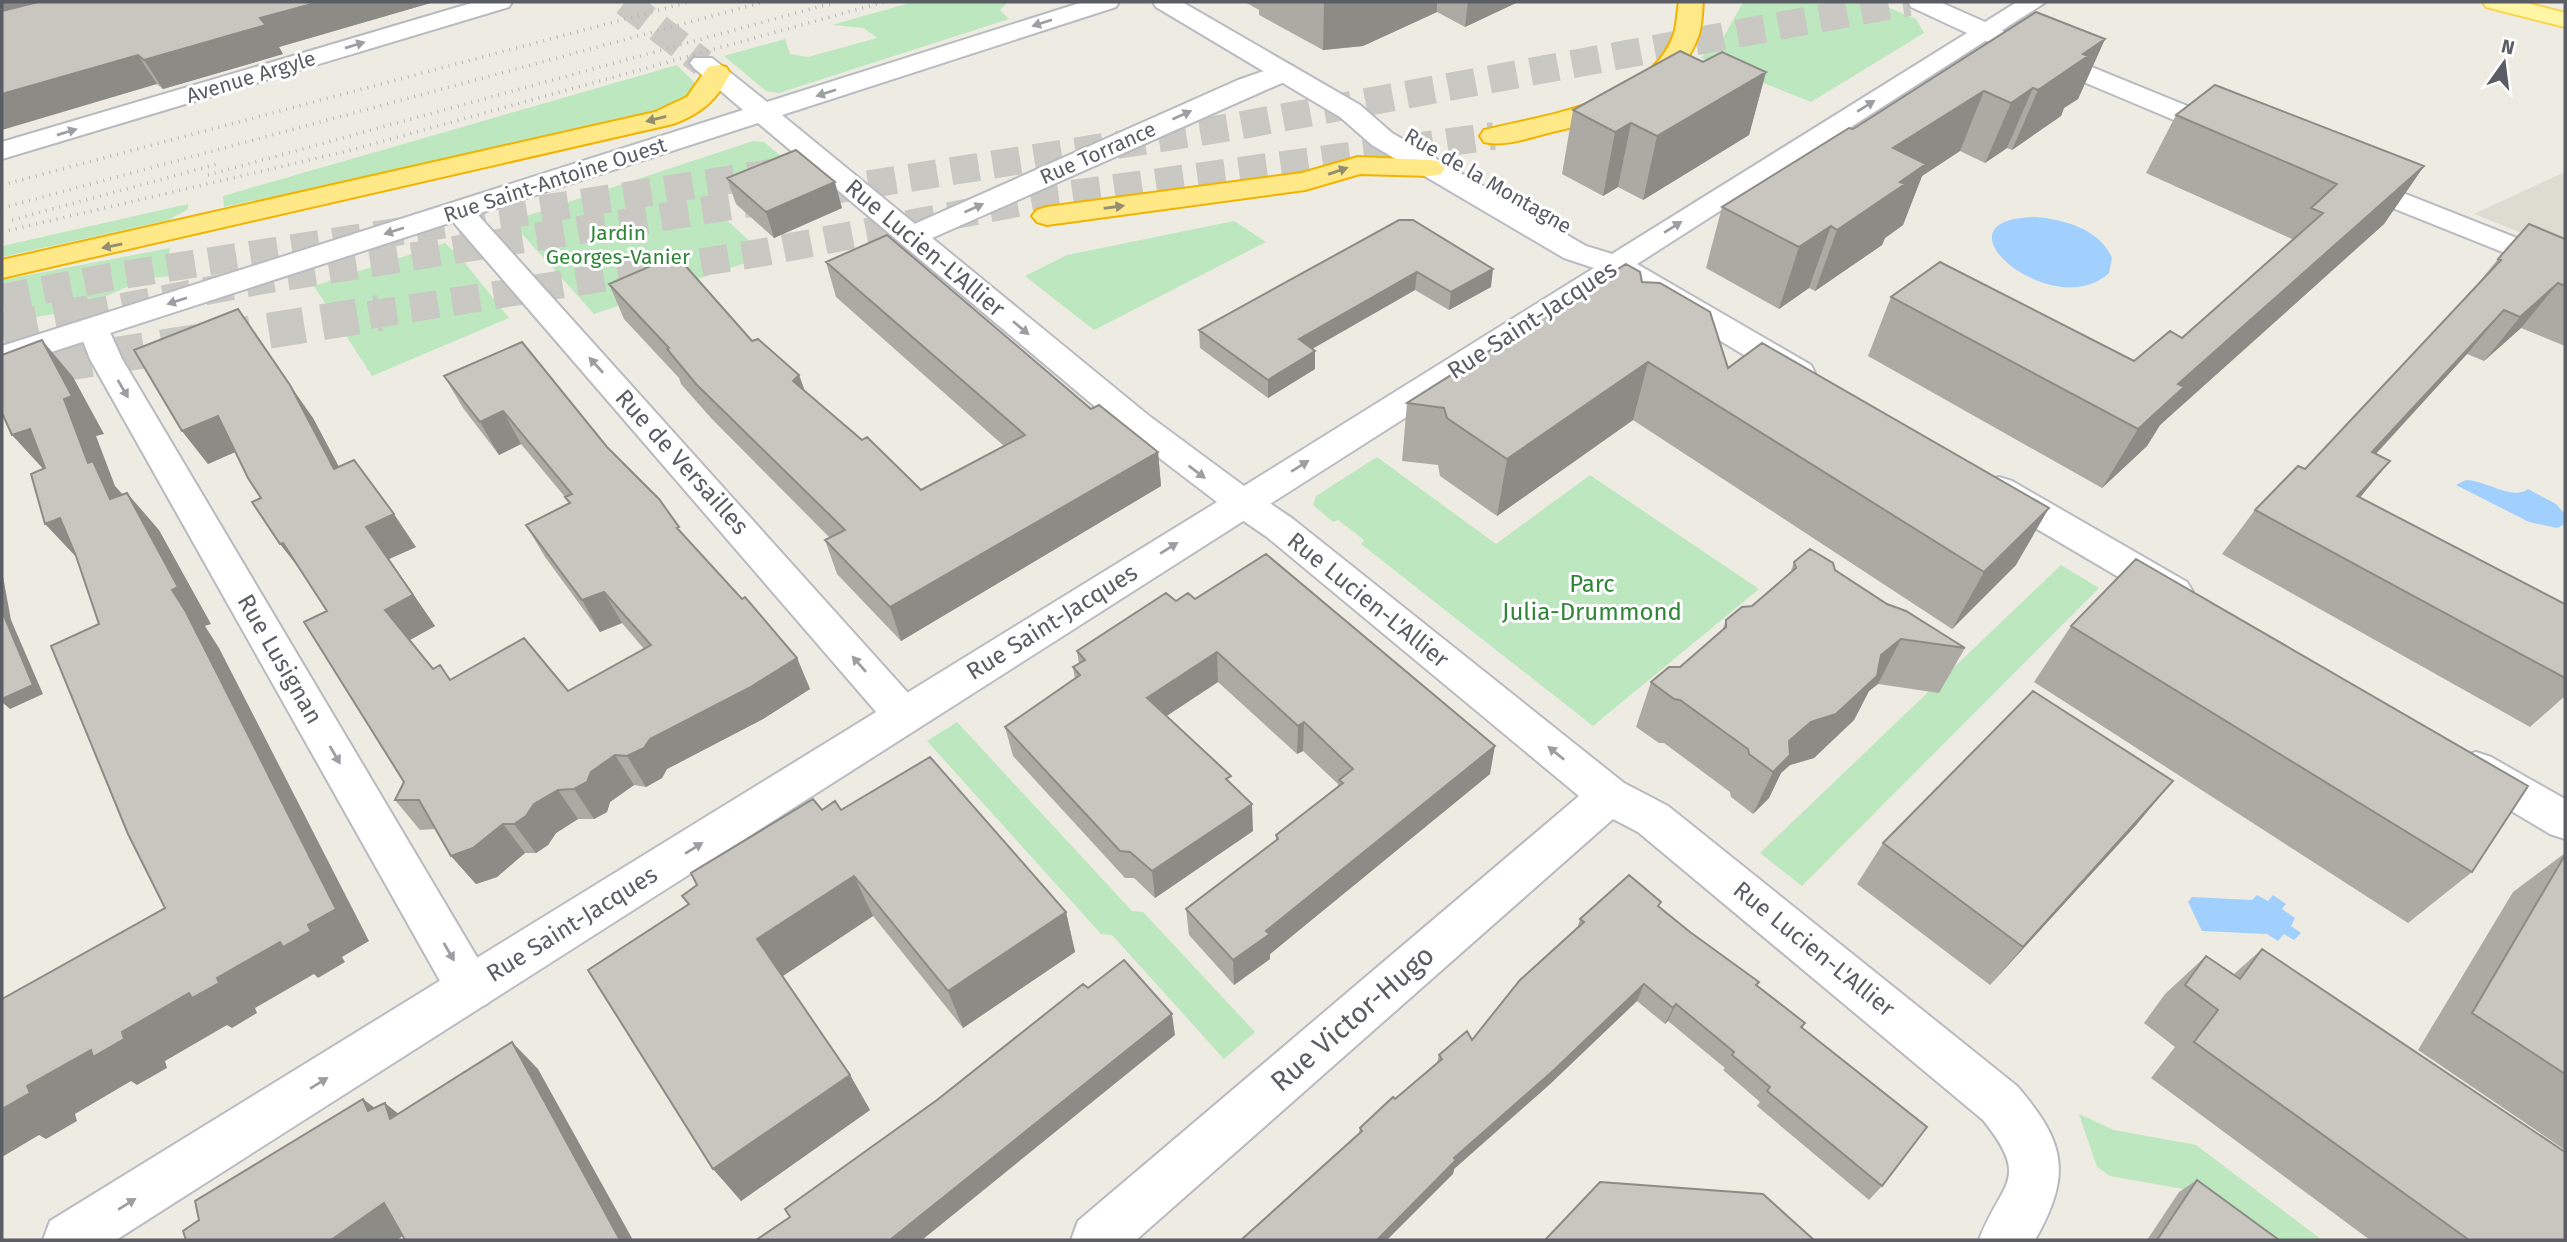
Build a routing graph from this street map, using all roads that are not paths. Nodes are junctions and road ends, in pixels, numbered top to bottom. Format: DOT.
graph roads {
  1 [pos="500,2"];
  2 [pos="1107,2"];
  3 [pos="1165,2"];
  4 [pos="1920,2"];
  5 [pos="2034,2"];
  6 [pos="2495,2"];
  7 [pos="1694,6"];
  8 [pos="2565,20"];
  9 [pos="1986,32"];
  10 [pos="710,68"];
  11 [pos="1284,72"];
  12 [pos="1350,111"];
  13 [pos="764,113"];
  14 [pos="1494,136"];
  15 [pos="2249,141"];
  16 [pos="651,148"];
  17 [pos="2,151"];
  18 [pos="1431,168"];
  19 [pos="2324,171"];
  20 [pos="459,211"];
  21 [pos="1047,216"];
  22 [pos="179,232"];
  23 [pos="912,236"];
  24 [pos="1617,265"];
  25 [pos="2565,268"];
  26 [pos="2,270"];
  27 [pos="94,328"];
  28 [pos="2,357"];
  29 [pos="1826,388"];
  30 [pos="1967,471"];
  31 [pos="1242,502"];
  32 [pos="2202,608"];
  33 [pos="904,716"];
  34 [pos="2448,753"];
  35 [pos="1609,796"];
  36 [pos="2565,821"];
  37 [pos="470,989"];
  38 [pos="69,1240"];
  39 [pos="1097,1240"];
  40 [pos="2005,1240"];
  17 -- 1 [label="street, Avenue Argyle, one-way"];
  2 -- 13 [label="street, Rue Saint-Antoine Ouest, one-way"];
  3 -- 11 [label="street, Rue de la Montagne"];
  4 -- 9 [label="street"];
  5 -- 9 [label="street, Rue Saint-Jacques"];
  6 -- 8 [label="main road"];
  7 -- 14 [label="highway"];
  9 -- 15 [label="street"];
  24 -- 9 [label="street, Rue Saint-Jacques, one-way"];
  10 -- 13 [label="street, Rue Lucien-L'Allier"];
  10 -- 22 [label="highway, one-way"];
  11 -- 12 [label="street, Rue de la Montagne"];
  23 -- 11 [label="street, Rue Torrance, one-way"];
  12 -- 18 [label="street, Rue de la Montagne"];
  12 -- 24 [label="street, Rue de la Montagne"];
  13 -- 16 [label="street, Rue Saint-Antoine Ouest"];
  13 -- 23 [label="street, Rue Lucien-L'Allier"];
  16 -- 20 [label="street, Rue Saint-Antoine Ouest"];
  16 -- 22 [label="highway"];
  21 -- 18 [label="highway, one-way"];
  18 -- 24 [label="street, Rue de la Montagne"];
  19 -- 25 [label="street"];
  20 -- 27 [label="street, Rue Saint-Antoine Ouest, one-way"];
  33 -- 20 [label="street, Rue de Versailles, one-way"];
  22 -- 26 [label="highway, one-way"];
  23 -- 31 [label="street, Rue Lucien-L'Allier, one-way"];
  24 -- 29 [label="street, Rue de la Montagne"];
  31 -- 24 [label="street, Rue Saint-Jacques, one-way"];
  27 -- 28 [label="street, Rue Saint-Antoine Ouest"];
  27 -- 37 [label="street, Rue Lusignan, one-way"];
  30 -- 32 [label="street"];
  33 -- 31 [label="street, Rue Saint-Jacques, one-way"];
  35 -- 31 [label="street, Rue Lucien-L'Allier, one-way"];
  37 -- 33 [label="street, Rue Saint-Jacques, one-way"];
  34 -- 36 [label="street"];
  35 -- 39 [label="street, Rue Victor-Hugo"];
  35 -- 40 [label="street, Rue Lucien-L'Allier"];
  38 -- 37 [label="street, Rue Saint-Jacques, one-way"];
}
